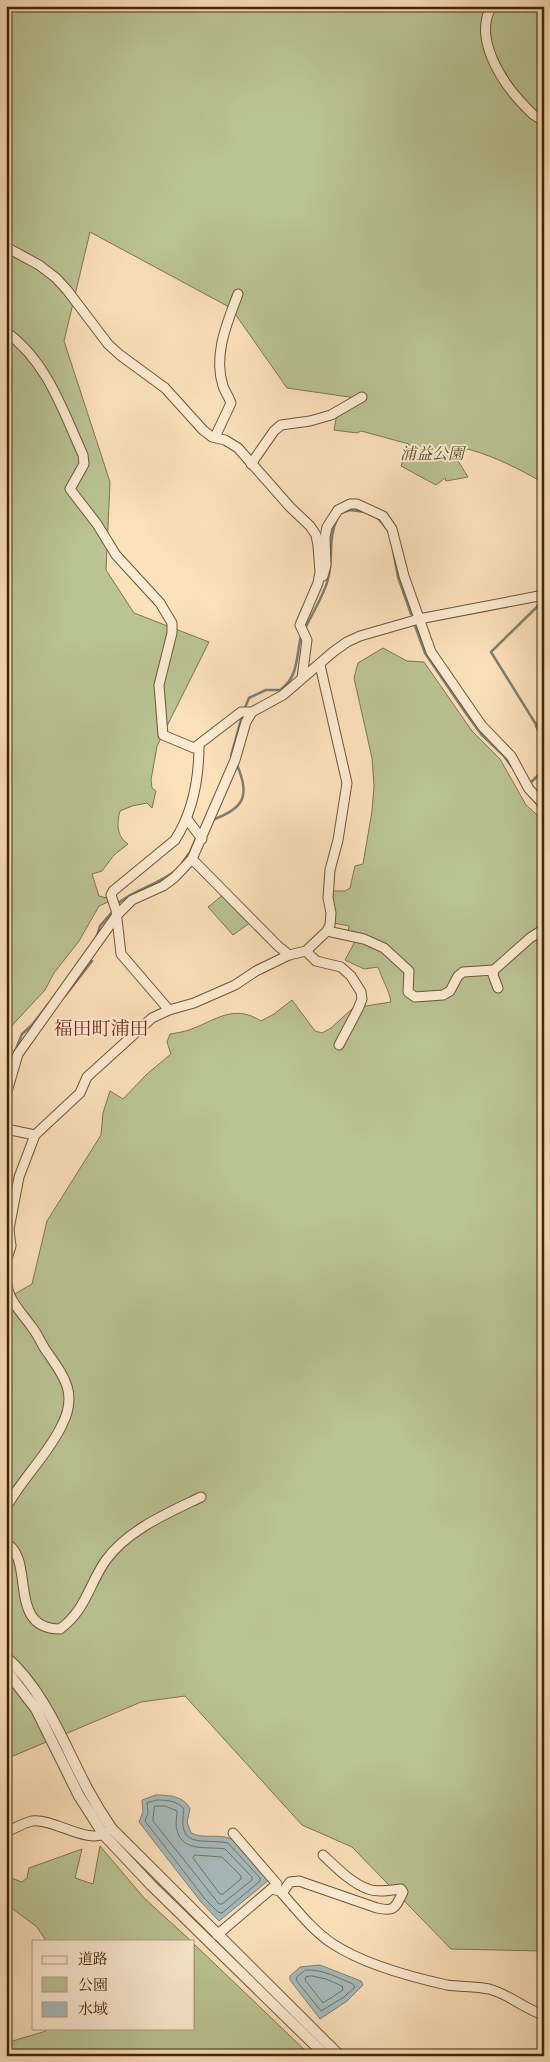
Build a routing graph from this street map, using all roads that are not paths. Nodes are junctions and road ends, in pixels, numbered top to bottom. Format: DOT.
graph roads {
  1 [pos="492,6"];
  2 [pos="544,120"];
  3 [pos="6,247"];
  4 [pos="238,294"];
  5 [pos="6,332"];
  6 [pos="362,398"];
  7 [pos="215,437"];
  8 [pos="251,464"];
  9 [pos="318,583"];
  10 [pos="544,595"];
  11 [pos="419,619"];
  12 [pos="320,665"];
  13 [pos="302,678"];
  14 [pos="246,712"];
  15 [pos="199,745"];
  16 [pos="544,804"];
  17 [pos="187,820"];
  18 [pos="199,836"];
  19 [pos="192,859"];
  20 [pos="115,910"];
  21 [pos="544,929"];
  22 [pos="327,930"];
  23 [pos="306,951"];
  24 [pos="289,955"];
  25 [pos="494,970"];
  26 [pos="498,988"];
  27 [pos="169,1010"];
  28 [pos="339,1045"];
  29 [pos="6,1095"];
  30 [pos="6,1129"];
  31 [pos="35,1136"];
  32 [pos="8,1233"];
  33 [pos="6,1262"];
  34 [pos="6,1280"];
  35 [pos="201,1497"];
  36 [pos="6,1508"];
  37 [pos="6,1543"];
  38 [pos="6,1657"];
  39 [pos="6,1670"];
  40 [pos="6,1832"];
  41 [pos="108,1832"];
  42 [pos="233,1833"];
  43 [pos="323,1855"];
  44 [pos="270,1889"];
  45 [pos="282,1893"];
  46 [pos="217,1935"];
  47 [pos="544,2015"];
  48 [pos="326,2056"];
  49 [pos="340,2056"];
  1 -- 2 [label="street"];
  3 -- 7 [label="street"];
  4 -- 7 [label="street"];
  5 -- 15 [label="street"];
  6 -- 8 [label="street"];
  7 -- 8 [label="street"];
  8 -- 9 [label="street"];
  9 -- 11 [label="street"];
  9 -- 13 [label="street"];
  10 -- 11 [label="street"];
  11 -- 12 [label="street"];
  11 -- 16 [label="street"];
  12 -- 13 [label="street"];
  12 -- 22 [label="street"];
  13 -- 14 [label="street"];
  14 -- 15 [label="street"];
  14 -- 18 [label="street"];
  15 -- 17 [label="street"];
  17 -- 18 [label="street"];
  17 -- 20 [label="street"];
  18 -- 19 [label="street"];
  19 -- 20 [label="street"];
  19 -- 24 [label="street"];
  20 -- 27 [label="street"];
  20 -- 29 [label="street"];
  21 -- 25 [label="street"];
  22 -- 23 [label="street"];
  22 -- 25 [label="street"];
  23 -- 24 [label="street"];
  23 -- 28 [label="street"];
  24 -- 27 [label="street"];
  25 -- 26 [label="street"];
  27 -- 31 [label="street"];
  30 -- 31 [label="street"];
  31 -- 32 [label="street"];
  32 -- 33 [label="street"];
  34 -- 36 [label="street"];
  35 -- 37 [label="street"];
  38 -- 41 [label="street"];
  39 -- 41 [label="street"];
  40 -- 41 [label="street"];
  41 -- 46 [label="street"];
  41 -- 48 [label="street"];
  42 -- 44 [label="street"];
  43 -- 45 [label="street"];
  44 -- 45 [label="street"];
  44 -- 46 [label="street"];
  45 -- 47 [label="street"];
  46 -- 49 [label="street"];
}
